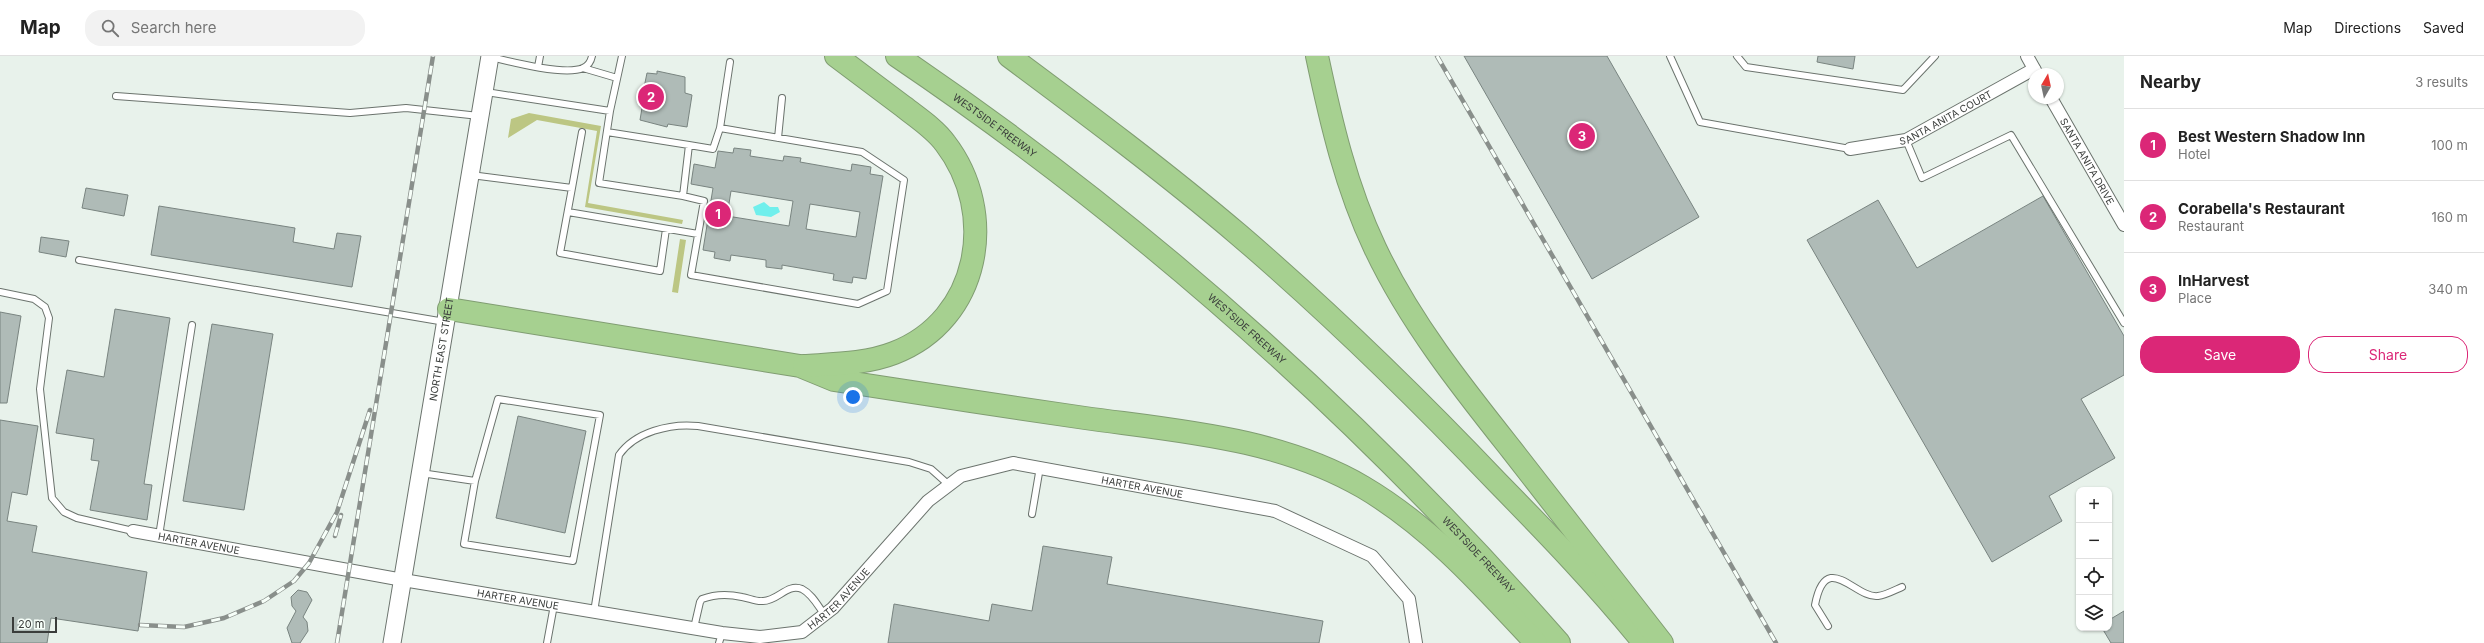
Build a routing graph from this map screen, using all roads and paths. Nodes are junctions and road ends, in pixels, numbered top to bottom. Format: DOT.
graph roads {
  1 [pos="540,56"];
  2 [pos="592,56"];
  3 [pos="622,56"];
  4 [pos="836,56"];
  5 [pos="897,56"];
  6 [pos="1009,56"];
  7 [pos="1317,56"];
  8 [pos="1670,56"];
  9 [pos="1737,56"];
  10 [pos="1935,56"];
  11 [pos="2027,56"];
  12 [pos="490,57"];
  13 [pos="730,62"];
  14 [pos="538,67"];
  15 [pos="583,68"];
  16 [pos="2034,68"];
  17 [pos="2028,76"];
  18 [pos="617,78"];
  19 [pos="484,92"];
  20 [pos="116,96"];
  21 [pos="782,98"];
  22 [pos="2054,104"];
  23 [pos="610,111"];
  24 [pos="480,117"];
  25 [pos="720,128"];
  26 [pos="582,132"];
  27 [pos="607,132"];
  28 [pos="778,138"];
  29 [pos="1906,140"];
  30 [pos="689,145"];
  31 [pos="1850,149"];
  32 [pos="471,175"];
  33 [pos="572,188"];
  34 [pos="683,196"];
  35 [pos="568,212"];
  36 [pos="2124,225"];
  37 [pos="666,229"];
  38 [pos="698,234"];
  39 [pos="79,260"];
  40 [pos="0,292"];
  41 [pos="448,316"];
  42 [pos="2124,324"];
  43 [pos="192,325"];
  44 [pos="800,366"];
  45 [pos="1040,467"];
  46 [pos="421,473"];
  47 [pos="475,481"];
  48 [pos="949,485"];
  49 [pos="1032,514"];
  50 [pos="133,531"];
  51 [pos="159,536"];
  52 [pos="403,580"];
  53 [pos="1902,587"];
  54 [pos="554,605"];
  55 [pos="594,612"];
  56 [pos="824,614"];
  57 [pos="1828,626"];
  58 [pos="694,628"];
  59 [pos="720,638"];
  60 [pos="392,643"];
  61 [pos="547,643"];
  62 [pos="1416,643"];
  63 [pos="1536,643"];
  64 [pos="1559,643"];
  65 [pos="1644,643"];
  66 [pos="1662,643"];
  1 -- 14 [label="lane"];
  2 -- 15 [label="lane"];
  3 -- 18 [label="lane"];
  4 -- 44 [label="highway"];
  5 -- 64 [label="highway, WESTSIDE FREEWAY"];
  6 -- 65 [label="highway"];
  7 -- 66 [label="highway"];
  8 -- 31 [label="lane"];
  9 -- 10 [label="lane"];
  11 -- 16 [label="street"];
  12 -- 14 [label="lane"];
  12 -- 19 [label="main road, NORTH EAST STREET"];
  13 -- 25 [label="lane"];
  14 -- 15 [label="lane"];
  15 -- 18 [label="lane"];
  17 -- 29 [label="street, SANTA ANITA COURT"];
  18 -- 23 [label="lane"];
  19 -- 23 [label="lane"];
  19 -- 24 [label="main road, NORTH EAST STREET"];
  20 -- 24 [label="lane"];
  21 -- 28 [label="lane"];
  22 -- 36 [label="street, SANTA ANITA DRIVE"];
  23 -- 27 [label="lane"];
  24 -- 32 [label="main road, NORTH EAST STREET"];
  25 -- 28 [label="lane"];
  25 -- 30 [label="lane"];
  26 -- 33 [label="lane"];
  27 -- 30 [label="lane"];
  27 -- 34 [label="lane"];
  28 -- 38 [label="lane"];
  29 -- 31 [label="street, SANTA ANITA COURT"];
  29 -- 42 [label="lane"];
  30 -- 34 [label="lane"];
  32 -- 33 [label="lane"];
  32 -- 41 [label="main road, NORTH EAST STREET"];
  33 -- 35 [label="lane"];
  34 -- 38 [label="lane"];
  35 -- 37 [label="lane"];
  35 -- 37 [label="lane"];
  37 -- 38 [label="lane"];
  39 -- 41 [label="lane"];
  40 -- 50 [label="lane"];
  41 -- 44 [label="highway"];
  41 -- 46 [label="main road, NORTH EAST STREET"];
  43 -- 51 [label="lane"];
  44 -- 63 [label="highway"];
  45 -- 48 [label="street, HARTER AVENUE"];
  45 -- 49 [label="lane"];
  45 -- 62 [label="street, HARTER AVENUE"];
  46 -- 47 [label="lane"];
  46 -- 52 [label="main road, NORTH EAST STREET"];
  47 -- 47 [label="lane"];
  48 -- 55 [label="lane"];
  48 -- 56 [label="street, HARTER AVENUE"];
  50 -- 51 [label="street, HARTER AVENUE"];
  51 -- 52 [label="street, HARTER AVENUE"];
  52 -- 54 [label="street, HARTER AVENUE"];
  52 -- 60 [label="main road, NORTH EAST STREET"];
  53 -- 57 [label="lane"];
  54 -- 55 [label="street, HARTER AVENUE"];
  54 -- 61 [label="lane"];
  55 -- 58 [label="street, HARTER AVENUE"];
  56 -- 58 [label="lane"];
  56 -- 59 [label="street, HARTER AVENUE"];
  58 -- 59 [label="street, HARTER AVENUE"];
}
